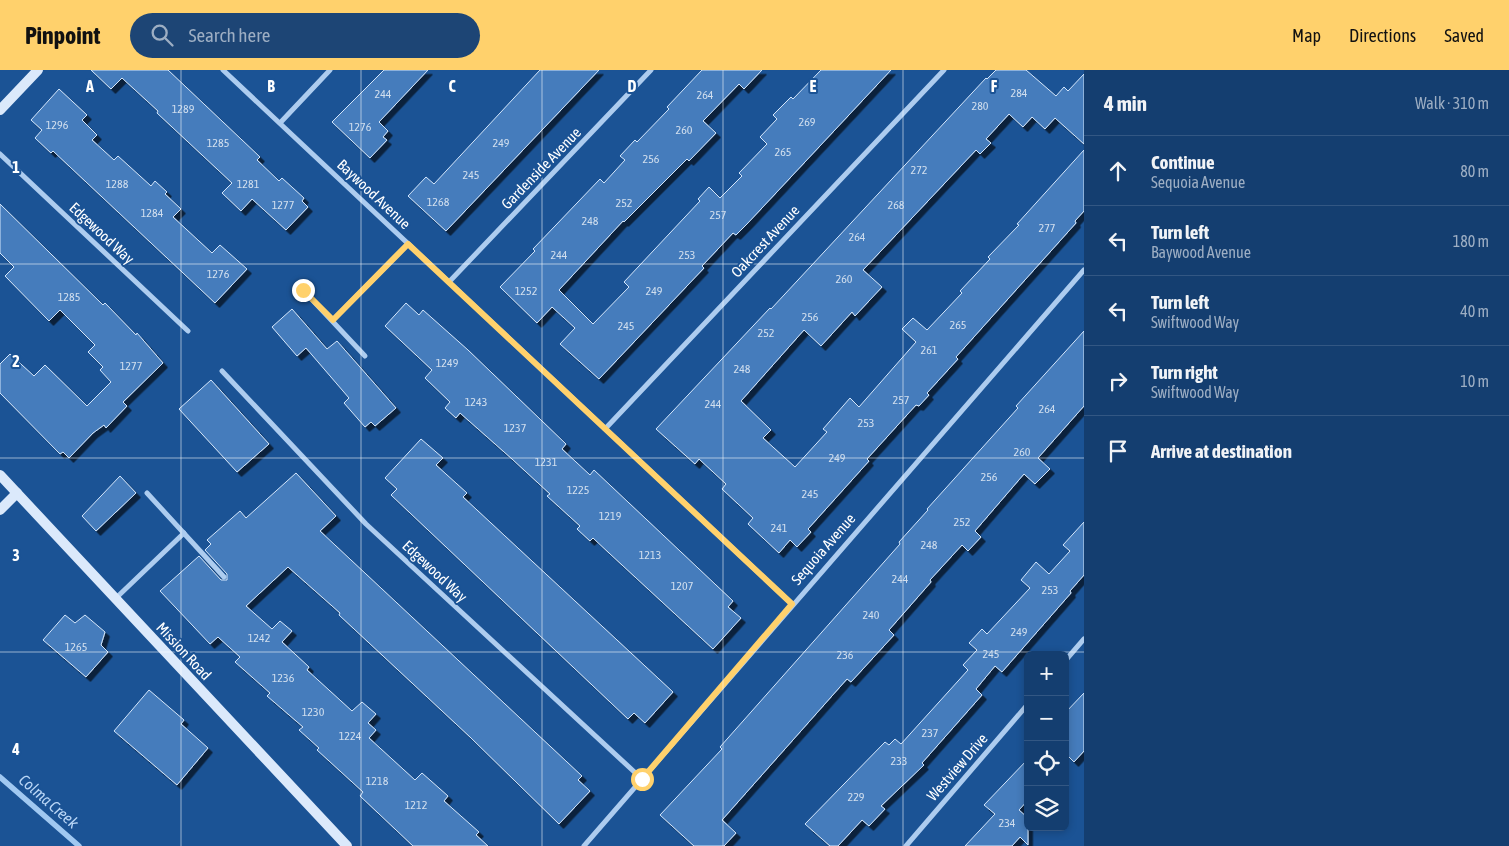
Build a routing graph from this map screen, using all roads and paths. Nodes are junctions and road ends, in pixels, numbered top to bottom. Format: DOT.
graph roads {
  1 [pos="38,70"];
  2 [pos="223,70"];
  3 [pos="330,70"];
  4 [pos="651,70"];
  5 [pos="944,70"];
  6 [pos="0,110"];
  7 [pos="280,123"];
  8 [pos="0,154"];
  9 [pos="408,244"];
  10 [pos="1084,270"];
  11 [pos="449,282"];
  12 [pos="303,290"];
  13 [pos="333,320"];
  14 [pos="188,331"];
  15 [pos="365,356"];
  16 [pos="222,371"];
  17 [pos="605,429"];
  18 [pos="0,475"];
  19 [pos="17,493"];
  20 [pos="147,493"];
  21 [pos="0,510"];
  22 [pos="184,533"];
  23 [pos="224,577"];
  24 [pos="115,599"];
  25 [pos="792,604"];
  26 [pos="1084,639"];
  27 [pos="1069,656"];
  28 [pos="1024,709"];
  29 [pos="642,779"];
  30 [pos="347,846"];
  31 [pos="584,846"];
  32 [pos="906,846"];
  1 -- 6 [label="main road"];
  2 -- 7 [label="street, Baywood Avenue"];
  3 -- 7 [label="street"];
  4 -- 11 [label="street, Gardenside Avenue"];
  5 -- 17 [label="street, Oakcrest Avenue"];
  7 -- 9 [label="street, Baywood Avenue"];
  8 -- 14 [label="street, Edgewood Way"];
  9 -- 11 [label="street, Baywood Avenue"];
  9 -- 13 [label="street"];
  10 -- 25 [label="street, Sequoia Avenue"];
  11 -- 17 [label="street, Baywood Avenue"];
  12 -- 13 [label="street"];
  13 -- 15 [label="street"];
  16 -- 29 [label="street, Edgewood Way"];
  17 -- 25 [label="street, Baywood Avenue"];
  18 -- 19 [label="main road, Mission Road"];
  19 -- 21 [label="main road"];
  19 -- 24 [label="main road, Mission Road"];
  20 -- 22 [label="street"];
  22 -- 23 [label="street"];
  22 -- 24 [label="street"];
  24 -- 30 [label="main road, Mission Road"];
  25 -- 29 [label="street, Sequoia Avenue"];
  26 -- 27 [label="street"];
  28 -- 32 [label="street, Westview Drive"];
  29 -- 31 [label="street, Sequoia Avenue"];
}
